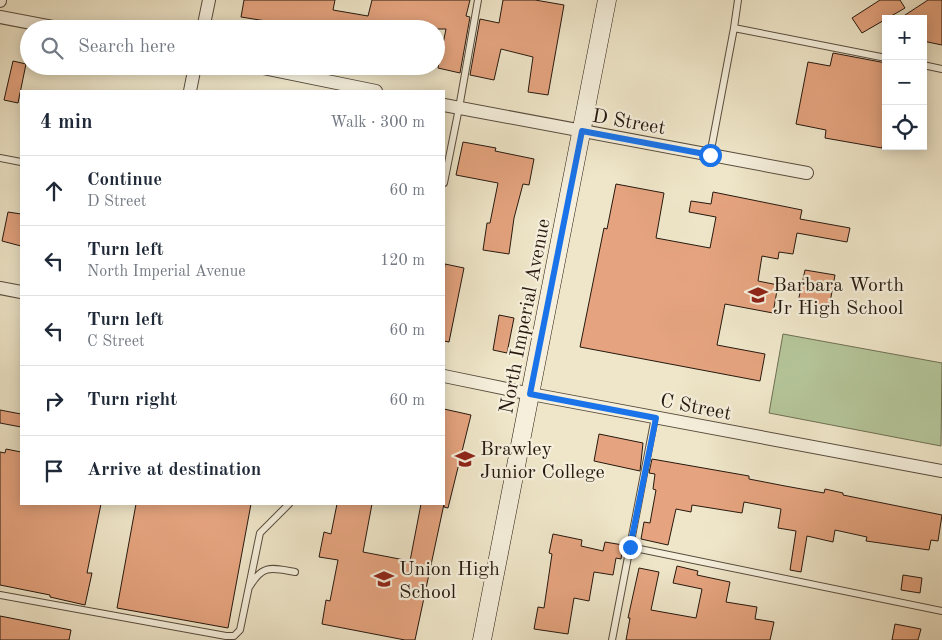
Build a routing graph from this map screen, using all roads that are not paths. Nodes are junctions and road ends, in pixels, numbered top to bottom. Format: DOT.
graph roads {
  1 [pos="209,0"];
  2 [pos="478,0"];
  3 [pos="607,0"];
  4 [pos="738,0"];
  5 [pos="0,16"];
  6 [pos="20,20"];
  7 [pos="205,20"];
  8 [pos="734,28"];
  9 [pos="882,57"];
  10 [pos="927,66"];
  11 [pos="942,69"];
  12 [pos="193,75"];
  13 [pos="297,75"];
  14 [pos="190,90"];
  15 [pos="371,90"];
  16 [pos="445,105"];
  17 [pos="459,108"];
  18 [pos="582,131"];
  19 [pos="710,155"];
  20 [pos="0,158"];
  21 [pos="20,162"];
  22 [pos="807,173"];
  23 [pos="445,178"];
  24 [pos="0,288"];
  25 [pos="20,292"];
  26 [pos="445,376"];
  27 [pos="530,394"];
  28 [pos="656,418"];
  29 [pos="942,471"];
  30 [pos="288,505"];
  31 [pos="630,547"];
  32 [pos="295,572"];
  33 [pos="247,592"];
  34 [pos="0,595"];
  35 [pos="942,611"];
  36 [pos="482,640"];
  37 [pos="612,640"];
  1 -- 7 [label="street"];
  2 -- 17 [label="lane"];
  3 -- 18 [label="street, North Imperial Avenue"];
  4 -- 8 [label="lane"];
  5 -- 6 [label="street"];
  8 -- 9 [label="lane"];
  8 -- 19 [label="lane"];
  10 -- 11 [label="lane"];
  12 -- 14 [label="street"];
  13 -- 15 [label="street"];
  16 -- 17 [label="street, D Street"];
  17 -- 18 [label="street, D Street"];
  17 -- 23 [label="lane"];
  18 -- 19 [label="street, D Street"];
  18 -- 27 [label="street, North Imperial Avenue"];
  19 -- 22 [label="street, D Street"];
  20 -- 21 [label="lane"];
  24 -- 25 [label="street"];
  26 -- 27 [label="street, C Street"];
  27 -- 28 [label="street, C Street"];
  27 -- 36 [label="street, North Imperial Avenue"];
  28 -- 29 [label="street, C Street"];
  28 -- 31 [label="lane"];
  30 -- 33 [label="lane"];
  31 -- 35 [label="lane"];
  31 -- 37 [label="lane"];
  32 -- 33 [label="lane"];
  33 -- 34 [label="lane"];
}
